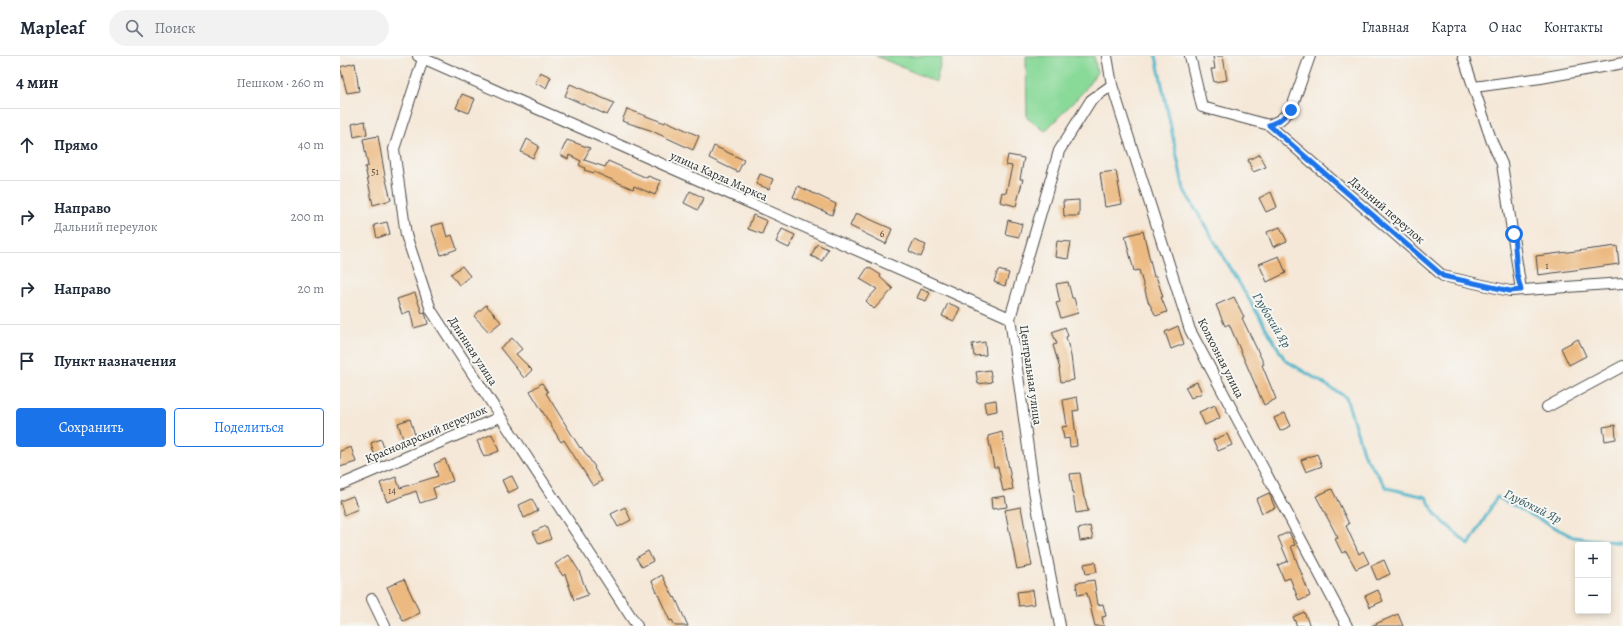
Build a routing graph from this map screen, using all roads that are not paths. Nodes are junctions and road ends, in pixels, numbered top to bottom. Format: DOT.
graph roads {
  1 [pos="1107,56"];
  2 [pos="1190,56"];
  3 [pos="1310,56"];
  4 [pos="1463,56"];
  5 [pos="421,57"];
  6 [pos="1623,63"];
  7 [pos="1112,86"];
  8 [pos="1474,87"];
  9 [pos="1269,125"];
  10 [pos="1623,283"];
  11 [pos="1521,290"];
  12 [pos="1010,318"];
  13 [pos="1623,366"];
  14 [pos="1547,407"];
  15 [pos="500,417"];
  16 [pos="340,485"];
  17 [pos="372,599"];
  18 [pos="385,626"];
  19 [pos="637,626"];
  20 [pos="1060,626"];
  21 [pos="1347,626"];
  1 -- 7 [label="street"];
  2 -- 9 [label="street, Дальний переулок"];
  3 -- 9 [label="street"];
  4 -- 8 [label="street"];
  5 -- 12 [label="street, улица Карла Маркса"];
  5 -- 15 [label="street, Длинная улица"];
  6 -- 8 [label="street"];
  7 -- 12 [label="street, Центральная улица"];
  7 -- 21 [label="street, Колхозная улица"];
  8 -- 11 [label="street"];
  9 -- 11 [label="street, Дальний переулок"];
  10 -- 11 [label="street, Дальний переулок"];
  12 -- 20 [label="street, Центральная улица"];
  13 -- 14 [label="street"];
  15 -- 16 [label="street, Краснодарский переулок"];
  15 -- 19 [label="street, Длинная улица"];
  17 -- 18 [label="street"];
}
